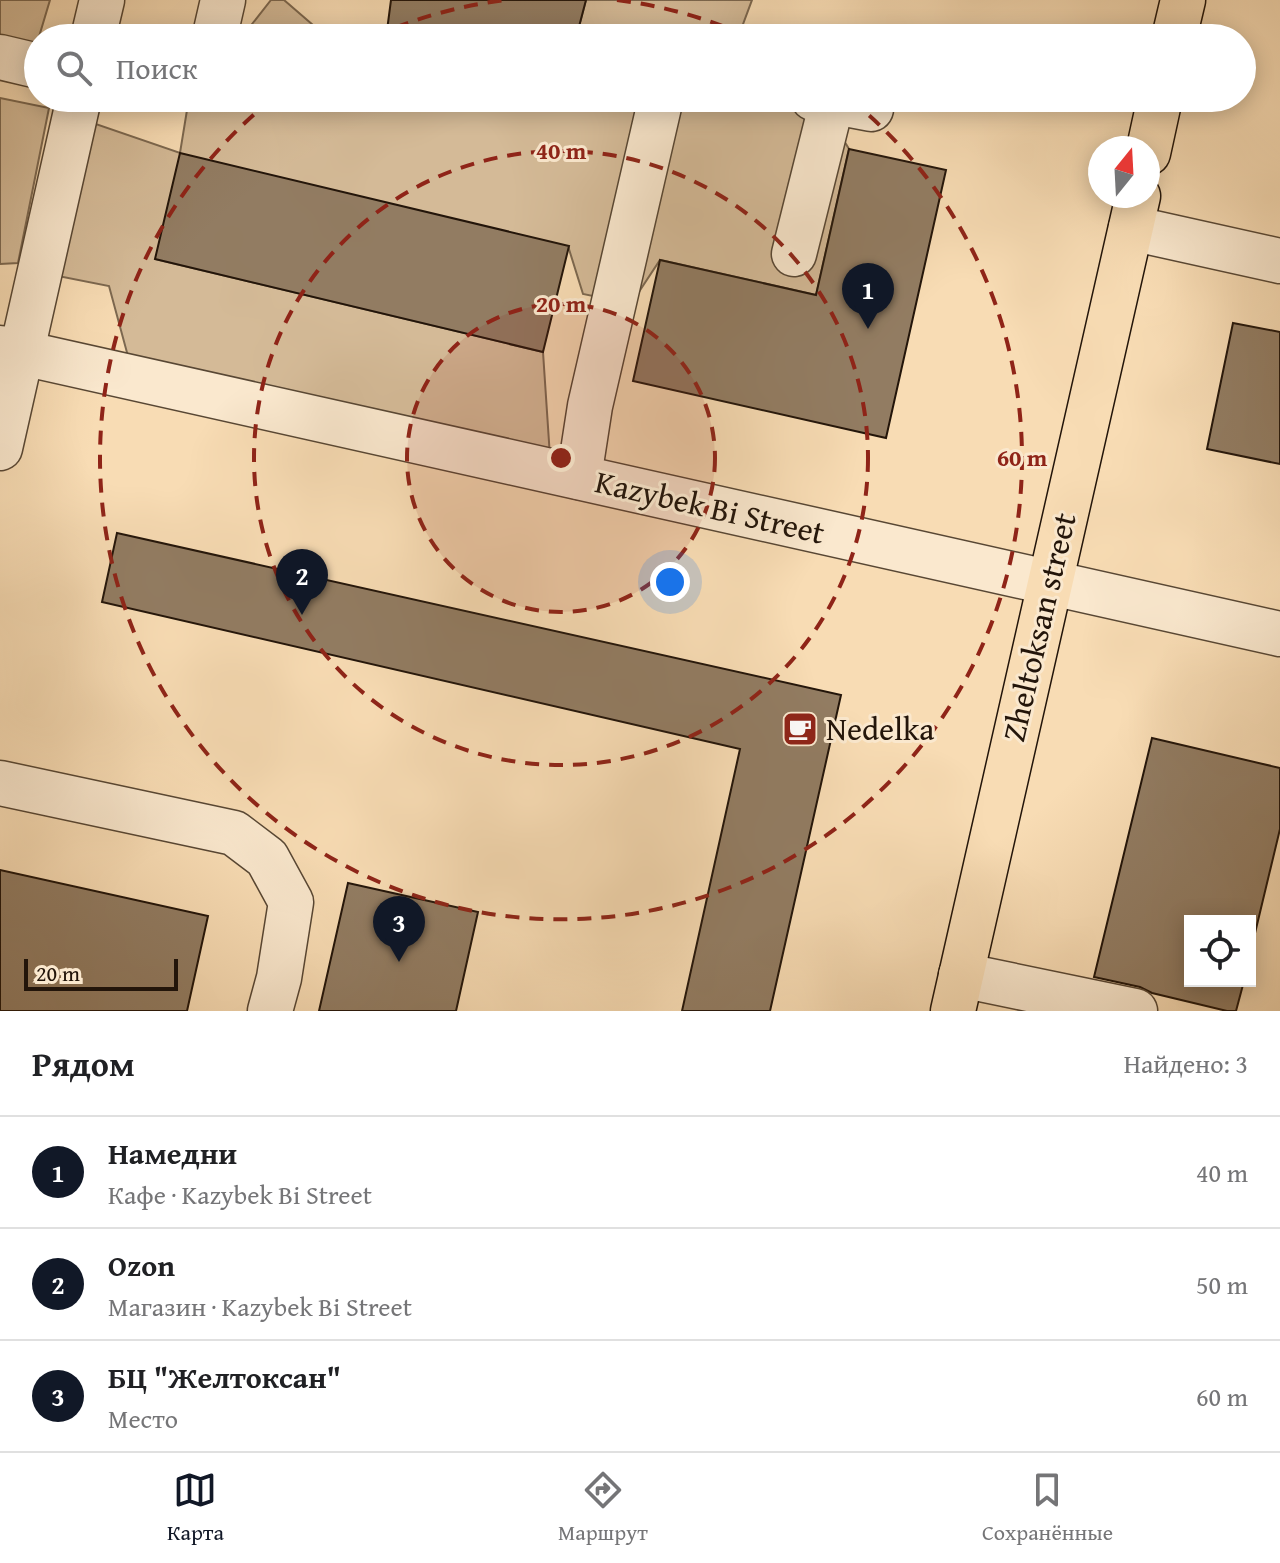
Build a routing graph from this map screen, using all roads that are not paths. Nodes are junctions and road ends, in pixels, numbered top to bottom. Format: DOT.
graph roads {
  1 [pos="102,0"];
  2 [pos="223,0"];
  3 [pos="1183,0"];
  4 [pos="96,24"];
  5 [pos="218,24"];
  6 [pos="1177,24"];
  7 [pos="0,57"];
  8 [pos="24,63"];
  9 [pos="75,112"];
  10 [pos="658,112"];
  11 [pos="836,112"];
  12 [pos="1157,112"];
  13 [pos="1152,136"];
  14 [pos="1134,212"];
  15 [pos="794,254"];
  16 [pos="1280,261"];
  17 [pos="10,350"];
  18 [pos="0,448"];
  19 [pos="579,477"];
  20 [pos="1050,583"];
  21 [pos="1280,634"];
  22 [pos="0,783"];
  23 [pos="957,993"];
  24 [pos="270,1011"];
  25 [pos="1135,1011"];
  1 -- 4 [label="street"];
  2 -- 5 [label="street"];
  3 -- 6 [label="main road"];
  7 -- 8 [label="street"];
  9 -- 17 [label="street"];
  10 -- 19 [label="street"];
  11 -- 15 [label="street"];
  12 -- 13 [label="main road"];
  14 -- 16 [label="street"];
  14 -- 20 [label="main road, Zheltoksan street"];
  17 -- 18 [label="street"];
  17 -- 19 [label="street, Kazybek Bi Street"];
  19 -- 20 [label="street, Kazybek Bi Street"];
  20 -- 21 [label="street, Kazybek Bi Street"];
  20 -- 23 [label="main road, Zheltoksan street"];
  22 -- 24 [label="street"];
  23 -- 25 [label="street"];
}
